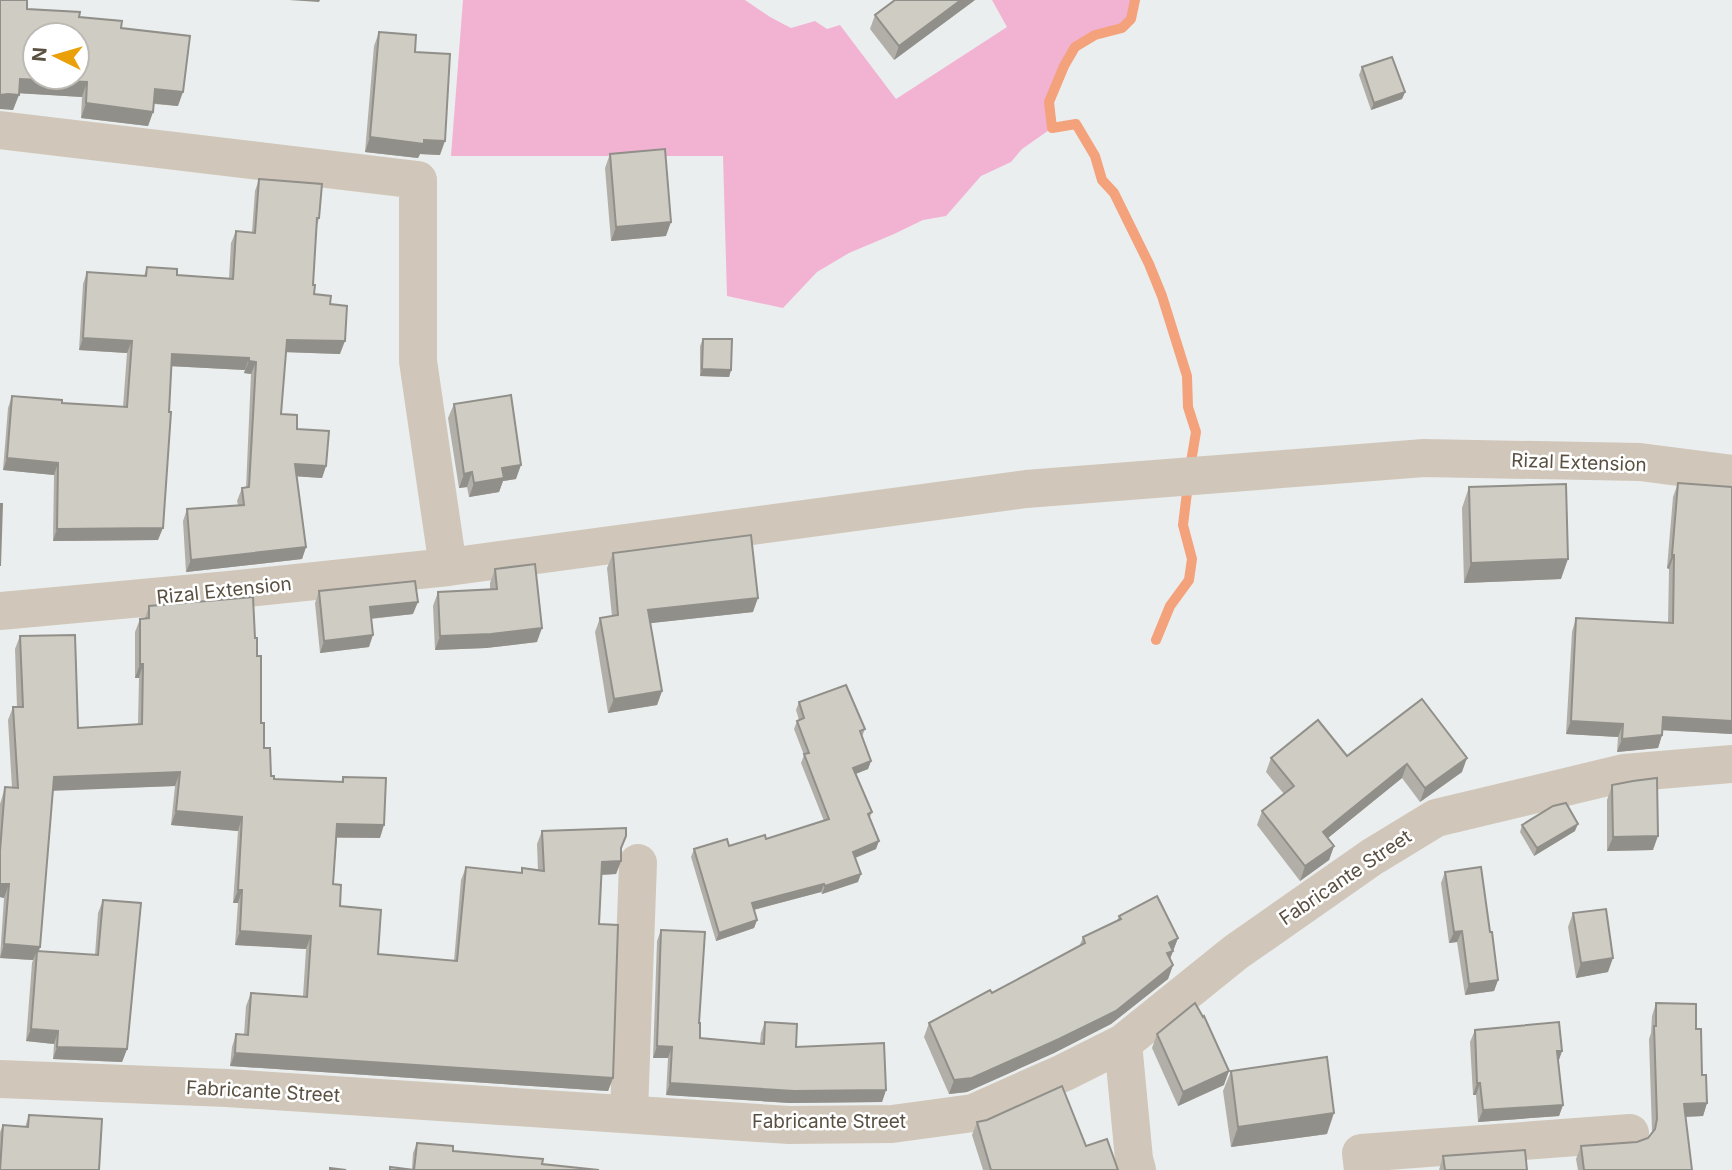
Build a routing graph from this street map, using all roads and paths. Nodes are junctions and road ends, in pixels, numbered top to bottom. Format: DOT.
graph roads {
  1 [pos="0,130"];
  2 [pos="1732,474"];
  3 [pos="448,567"];
  4 [pos="0,611"];
  5 [pos="1732,764"];
  6 [pos="638,863"];
  7 [pos="1123,1043"];
  8 [pos="0,1079"];
  9 [pos="629,1113"];
  10 [pos="1630,1133"];
  11 [pos="1569,1154"];
  12 [pos="1137,1170"];
  13 [pos="1363,1170"];
  1 -- 3 [label="street"];
  2 -- 3 [label="street, Rizal Extension"];
  3 -- 4 [label="street, Rizal Extension"];
  5 -- 7 [label="street, Fabricante Street"];
  6 -- 9 [label="street"];
  7 -- 9 [label="street, Fabricante Street"];
  7 -- 12 [label="street"];
  8 -- 9 [label="street, Fabricante Street"];
  10 -- 11 [label="street"];
  11 -- 13 [label="street"];
}
